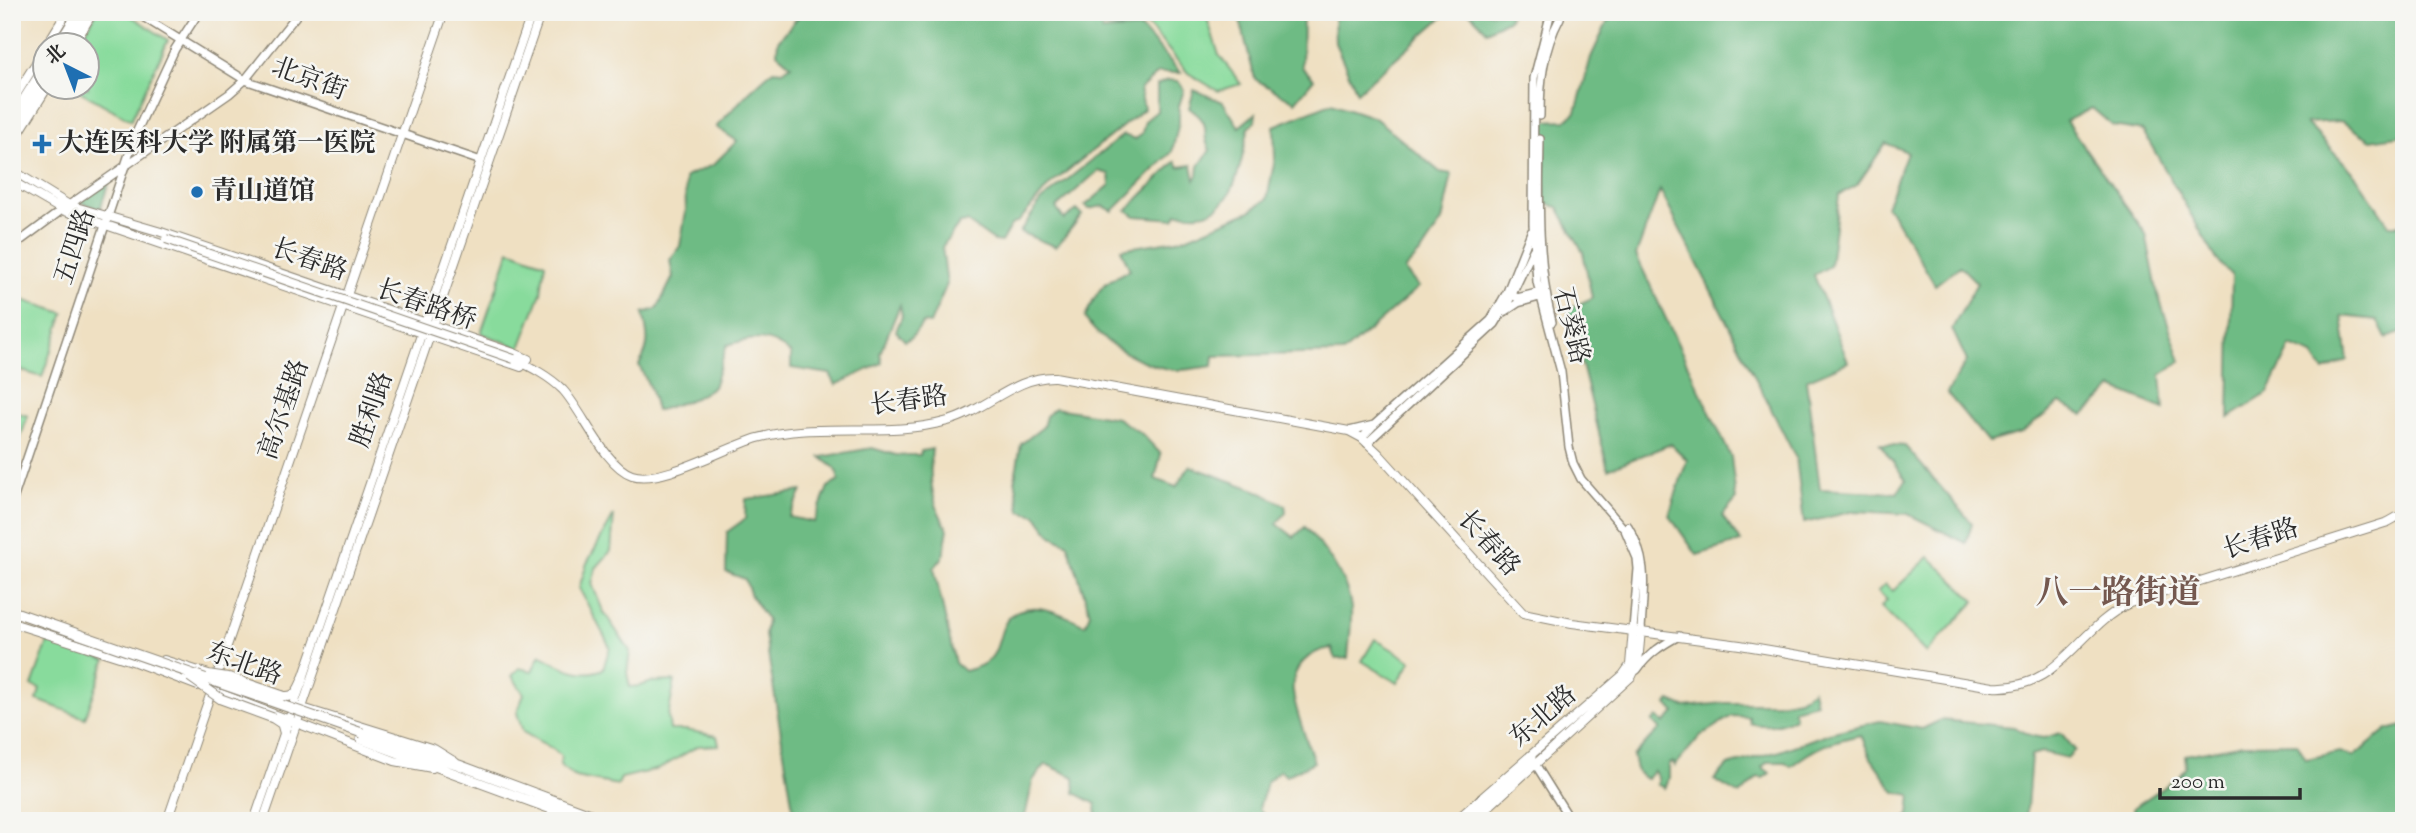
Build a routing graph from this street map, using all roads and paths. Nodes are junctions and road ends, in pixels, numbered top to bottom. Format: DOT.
graph roads {
  1 [pos="67,12"];
  2 [pos="78,12"];
  3 [pos="85,12"];
  4 [pos="93,12"];
  5 [pos="135,12"];
  6 [pos="199,12"];
  7 [pos="299,12"];
  8 [pos="444,12"];
  9 [pos="532,12"];
  10 [pos="541,12"];
  11 [pos="1550,12"];
  12 [pos="1560,18"];
  13 [pos="55,32"];
  14 [pos="66,32"];
  15 [pos="73,32"];
  16 [pos="81,32"];
  17 [pos="180,41"];
  18 [pos="32,69"];
  19 [pos="245,80"];
  20 [pos="32,86"];
  21 [pos="32,99"];
  22 [pos="12,101"];
  23 [pos="38,102"];
  24 [pos="12,117"];
  25 [pos="12,131"];
  26 [pos="402,135"];
  27 [pos="12,144"];
  28 [pos="481,161"];
  29 [pos="127,163"];
  30 [pos="12,170"];
  31 [pos="12,181"];
  32 [pos="66,207"];
  33 [pos="107,221"];
  34 [pos="1536,226"];
  35 [pos="143,232"];
  36 [pos="1534,246"];
  37 [pos="12,247"];
  38 [pos="1520,281"];
  39 [pos="1541,292"];
  40 [pos="1513,295"];
  41 [pos="345,301"];
  42 [pos="1503,314"];
  43 [pos="429,324"];
  44 [pos="425,334"];
  45 [pos="513,359"];
  46 [pos="578,409"];
  47 [pos="1374,425"];
  48 [pos="1349,431"];
  49 [pos="1367,439"];
  50 [pos="12,503"];
  51 [pos="2404,513"];
  52 [pos="12,610"];
  53 [pos="12,617"];
  54 [pos="12,623"];
  55 [pos="1637,630"];
  56 [pos="1679,636"];
  57 [pos="191,675"];
  58 [pos="216,676"];
  59 [pos="1632,676"];
  60 [pos="303,680"];
  61 [pos="211,690"];
  62 [pos="298,706"];
  63 [pos="293,721"];
  64 [pos="285,735"];
  65 [pos="361,736"];
  66 [pos="1533,760"];
  67 [pos="459,765"];
  68 [pos="443,771"];
  69 [pos="167,821"];
  70 [pos="254,821"];
  71 [pos="263,821"];
  72 [pos="584,821"];
  73 [pos="609,821"];
  74 [pos="1455,821"];
  75 [pos="1463,821"];
  76 [pos="1473,821"];
  77 [pos="1571,821"];
  1 -- 13 [label="main road"];
  2 -- 14 [label="main road"];
  3 -- 15 [label="main road"];
  4 -- 16 [label="main road"];
  5 -- 17 [label="main road, 北京街"];
  6 -- 17 [label="main road, 五四路"];
  7 -- 19 [label="main road"];
  8 -- 26 [label="main road, 高尔基路"];
  9 -- 28 [label="main road, 胜利路"];
  10 -- 43 [label="main road, 胜利路"];
  11 -- 34 [label="main road, 石葵路"];
  12 -- 34 [label="main road, 石葵路"];
  17 -- 19 [label="main road, 北京街"];
  17 -- 29 [label="main road, 五四路"];
  18 -- 22 [label="main road"];
  19 -- 26 [label="main road, 北京街"];
  19 -- 29 [label="main road"];
  20 -- 24 [label="main road"];
  21 -- 25 [label="main road"];
  23 -- 27 [label="main road"];
  26 -- 28 [label="main road, 北京街"];
  26 -- 41 [label="main road, 高尔基路"];
  28 -- 43 [label="main road, 胜利路"];
  29 -- 32 [label="main road"];
  29 -- 33 [label="main road, 五四路"];
  30 -- 32 [label="main road, 长春路"];
  31 -- 32 [label="main road, 长春路"];
  32 -- 33 [label="main road, 长春路"];
  32 -- 37 [label="main road"];
  33 -- 35 [label="main road, 长春路"];
  33 -- 50 [label="main road, 五四路"];
  34 -- 36 [label="main road, 石葵路"];
  34 -- 39 [label="main road, 石葵路"];
  34 -- 47 [label="main road"];
  35 -- 41 [label="main road, 长春路"];
  35 -- 45 [label="main road, 长春路桥, bridge"];
  36 -- 38 [label="main road"];
  36 -- 39 [label="main road, 石葵路"];
  38 -- 39 [label="main road"];
  38 -- 40 [label="main road"];
  39 -- 40 [label="main road"];
  39 -- 42 [label="main road"];
  39 -- 55 [label="main road, 石葵路"];
  40 -- 42 [label="main road"];
  41 -- 43 [label="main road, 长春路"];
  41 -- 44 [label="main road, 长春路"];
  41 -- 58 [label="main road, 高尔基路"];
  42 -- 49 [label="main road"];
  43 -- 44 [label="main road, 胜利路"];
  43 -- 46 [label="main road, 长春路"];
  44 -- 46 [label="main road, 长春路"];
  44 -- 60 [label="main road, 胜利路"];
  44 -- 62 [label="main road, 胜利路"];
  45 -- 46 [label="main road, 长春路"];
  46 -- 48 [label="main road, 长春路"];
  47 -- 48 [label="main road"];
  47 -- 49 [label="main road"];
  48 -- 49 [label="main road, 长春路"];
  49 -- 55 [label="main road, 长春路"];
  51 -- 56 [label="main road, 长春路"];
  52 -- 57 [label="highway, 东北路, bridge"];
  52 -- 58 [label="main road, 东北路"];
  53 -- 57 [label="highway, 东北路, bridge"];
  54 -- 61 [label="main road, 东北路"];
  55 -- 56 [label="main road, 长春路"];
  55 -- 59 [label="main road"];
  55 -- 66 [label="main road, 东北路"];
  56 -- 59 [label="main road"];
  57 -- 60 [label="highway, bridge"];
  57 -- 64 [label="highway, bridge"];
  57 -- 65 [label="highway, 东北路, bridge"];
  58 -- 61 [label="main road, 高尔基路"];
  58 -- 62 [label="main road, 东北路"];
  59 -- 66 [label="main road, 东北路"];
  60 -- 62 [label="main road, 胜利路"];
  61 -- 63 [label="main road, 东北路"];
  61 -- 69 [label="main road, 高尔基路"];
  62 -- 63 [label="main road, 胜利路"];
  62 -- 67 [label="main road, 东北路"];
  63 -- 64 [label="main road, 胜利路"];
  63 -- 68 [label="main road, 东北路"];
  63 -- 71 [label="main road, 胜利路"];
  64 -- 70 [label="main road, 胜利路"];
  65 -- 67 [label="highway, 东北路"];
  65 -- 68 [label="highway, 东北路"];
  66 -- 74 [label="main road, 东北路"];
  66 -- 75 [label="highway"];
  66 -- 76 [label="main road, 东北路"];
  66 -- 77 [label="main road"];
  67 -- 73 [label="highway, 东北路"];
  68 -- 72 [label="highway, 东北路"];
}
